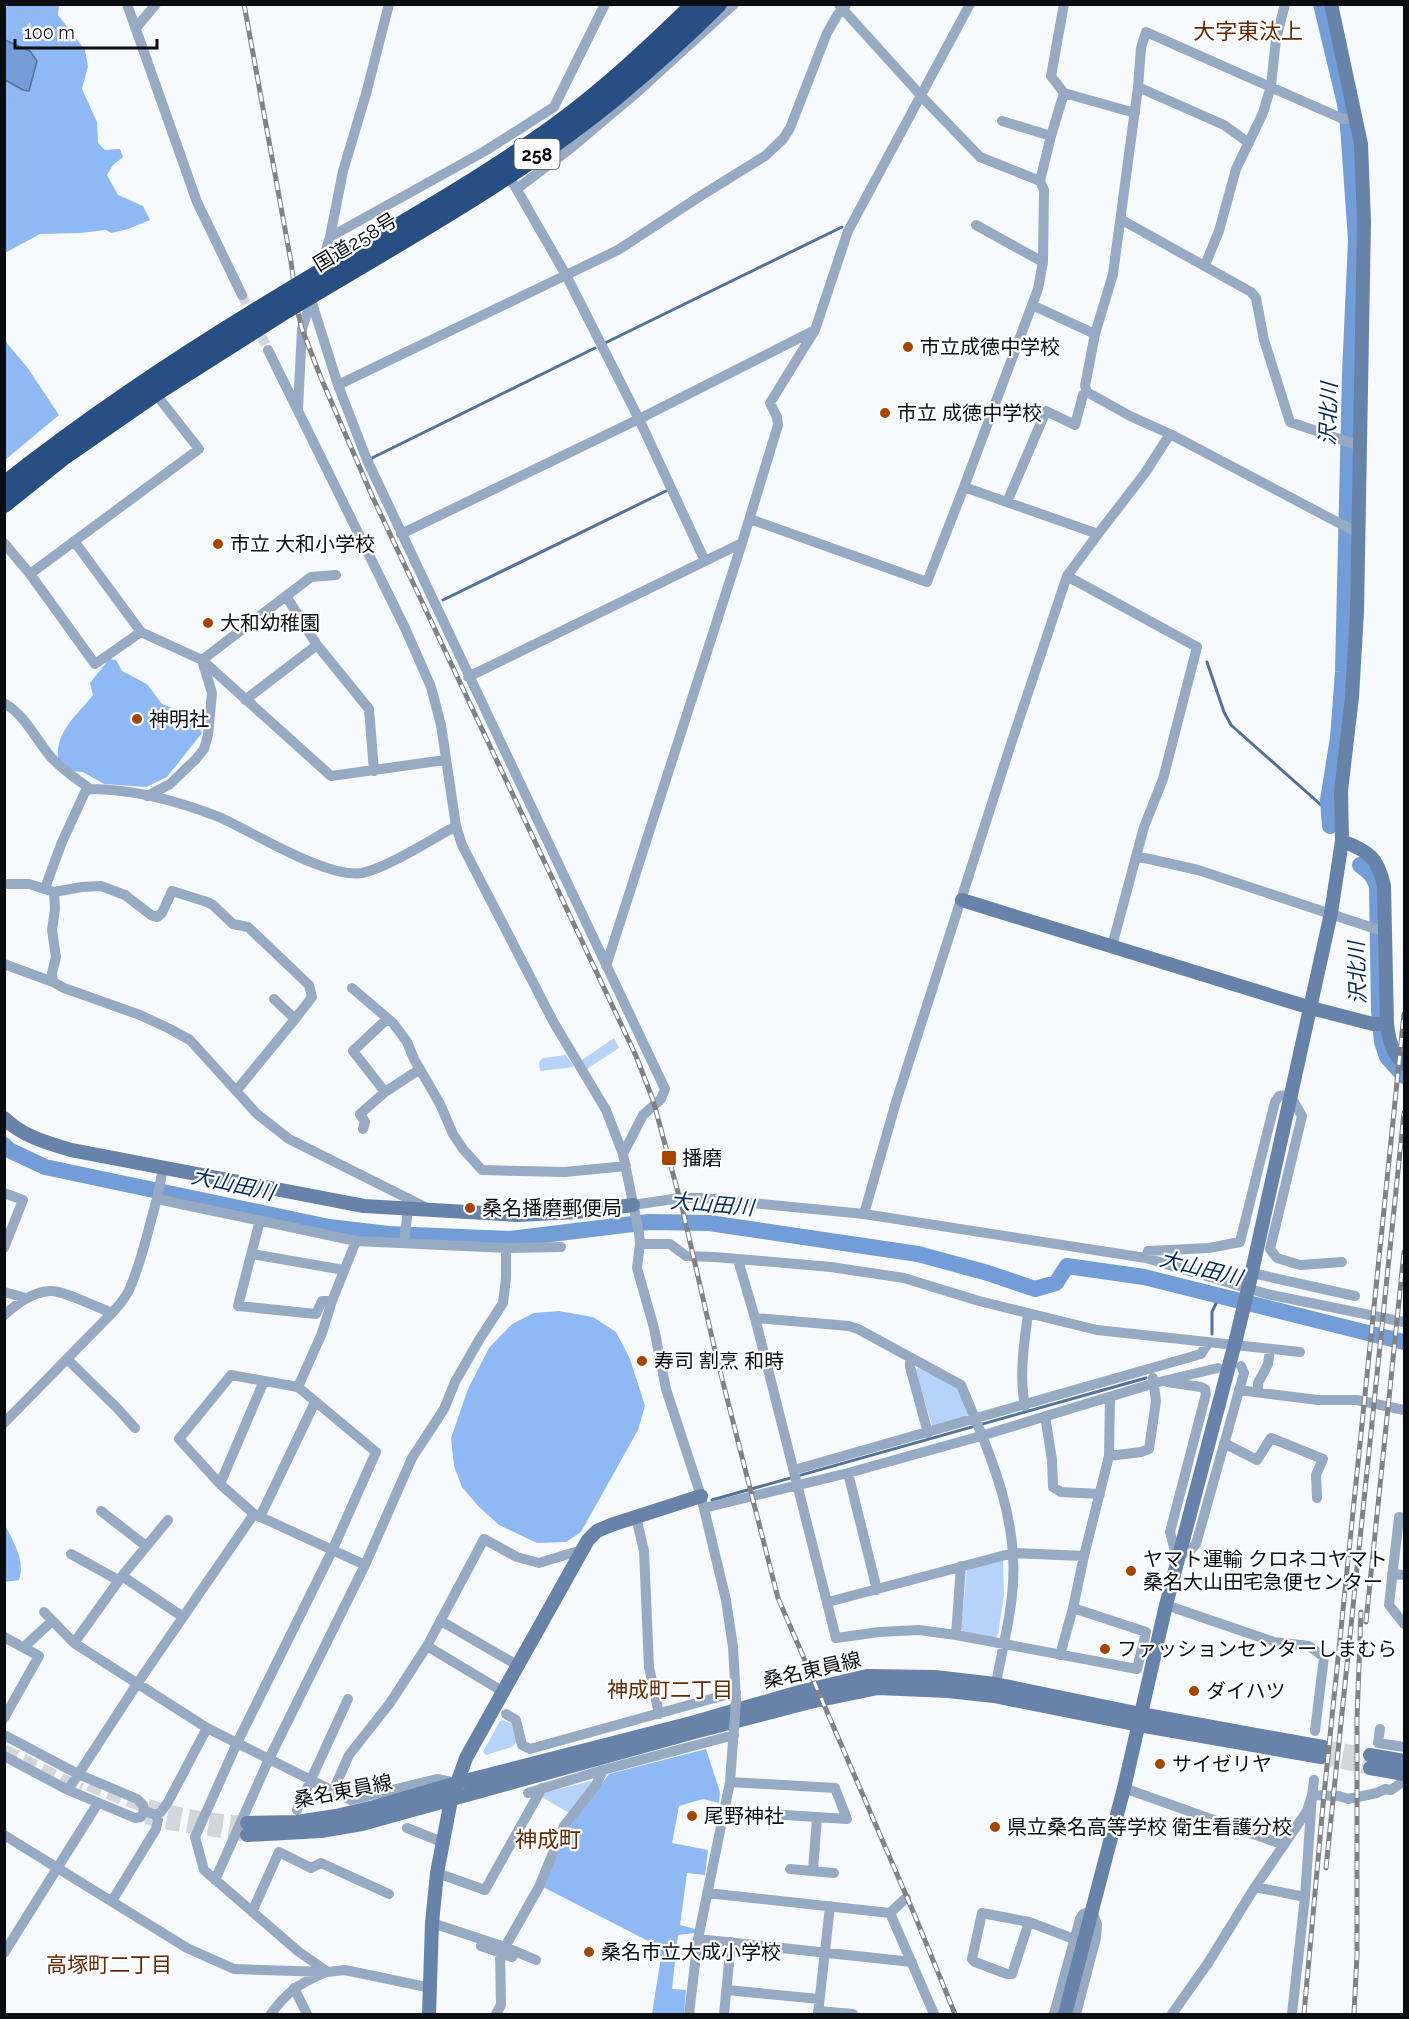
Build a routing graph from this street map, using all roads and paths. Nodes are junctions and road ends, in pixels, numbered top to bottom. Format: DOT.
graph roads {
  1 [pos="127,4"];
  2 [pos="156,4"];
  3 [pos="389,4"];
  4 [pos="604,4"];
  5 [pos="695,4"];
  6 [pos="718,4"];
  7 [pos="734,4"];
  8 [pos="970,4"];
  9 [pos="1064,4"];
  10 [pos="1285,4"];
  11 [pos="1331,4"];
  12 [pos="843,6"];
  13 [pos="136,28"];
  14 [pos="1271,86"];
  15 [pos="1138,87"];
  16 [pos="1064,93"];
  17 [pos="921,95"];
  18 [pos="1135,113"];
  19 [pos="1351,118"];
  20 [pos="1002,121"];
  21 [pos="1051,136"];
  22 [pos="1249,143"];
  23 [pos="1040,182"];
  24 [pos="1122,220"];
  25 [pos="976,225"];
  26 [pos="330,237"];
  27 [pos="1043,262"];
  28 [pos="1205,265"];
  29 [pos="335,272"];
  30 [pos="566,275"];
  31 [pos="242,295"];
  32 [pos="311,300"];
  33 [pos="286,302"];
  34 [pos="1032,305"];
  35 [pos="815,330"];
  36 [pos="1095,334"];
  37 [pos="268,350"];
  38 [pos="338,386"];
  39 [pos="1087,392"];
  40 [pos="155,393"];
  41 [pos="298,412"];
  42 [pos="639,419"];
  43 [pos="1170,434"];
  44 [pos="1353,444"];
  45 [pos="4,484"];
  46 [pos="964,487"];
  47 [pos="1007,502"];
  48 [pos="4,504"];
  49 [pos="750,519"];
  50 [pos="1355,532"];
  51 [pos="401,534"];
  52 [pos="1098,534"];
  53 [pos="74,541"];
  54 [pos="4,543"];
  55 [pos="742,543"];
  56 [pos="705,561"];
  57 [pos="30,574"];
  58 [pos="336,575"];
  59 [pos="1067,576"];
  60 [pos="286,596"];
  61 [pos="141,632"];
  62 [pos="317,645"];
  63 [pos="202,660"];
  64 [pos="468,677"];
  65 [pos="245,700"];
  66 [pos="4,703"];
  67 [pos="445,760"];
  68 [pos="374,771"];
  69 [pos="90,789"];
  70 [pos="147,796"];
  71 [pos="456,826"];
  72 [pos="1342,841"];
  73 [pos="1136,856"];
  74 [pos="4,884"];
  75 [pos="50,890"];
  76 [pos="962,900"];
  77 [pos="1331,913"];
  78 [pos="1379,930"];
  79 [pos="1112,946"];
  80 [pos="4,964"];
  81 [pos="606,966"];
  82 [pos="53,982"];
  83 [pos="352,988"];
  84 [pos="274,999"];
  85 [pos="1311,1008"];
  86 [pos="296,1018"];
  87 [pos="387,1019"];
  88 [pos="1381,1024"];
  89 [pos="1404,1064"];
  90 [pos="420,1069"];
  91 [pos="237,1090"];
  92 [pos="385,1092"];
  93 [pos="1290,1095"];
  94 [pos="6,1121"];
  95 [pos="363,1129"];
  96 [pos="623,1154"];
  97 [pos="626,1166"];
  98 [pos="163,1170"];
  99 [pos="4,1193"];
  100 [pos="157,1197"];
  101 [pos="634,1207"];
  102 [pos="432,1211"];
  103 [pos="407,1213"];
  104 [pos="864,1214"];
  105 [pos="260,1220"];
  106 [pos="640,1239"];
  107 [pos="356,1241"];
  108 [pos="404,1241"];
  109 [pos="561,1247"];
  110 [pos="5,1248"];
  111 [pos="506,1248"];
  112 [pos="252,1254"];
  113 [pos="1146,1258"];
  114 [pos="738,1260"];
  115 [pos="1342,1262"];
  116 [pos="344,1270"];
  117 [pos="1251,1279"];
  118 [pos="4,1292"];
  119 [pos="1355,1296"];
  120 [pos="26,1298"];
  121 [pos="332,1301"];
  122 [pos="112,1313"];
  123 [pos="1028,1314"];
  124 [pos="4,1315"];
  125 [pos="755,1318"];
  126 [pos="1404,1322"];
  127 [pos="1235,1342"];
  128 [pos="1208,1343"];
  129 [pos="1270,1350"];
  130 [pos="1300,1352"];
  131 [pos="910,1358"];
  132 [pos="67,1359"];
  133 [pos="1241,1366"];
  134 [pos="1218,1368"];
  135 [pos="1150,1369"];
  136 [pos="264,1381"];
  137 [pos="1158,1382"];
  138 [pos="298,1387"];
  139 [pos="1239,1390"];
  140 [pos="1258,1391"];
  141 [pos="1110,1397"];
  142 [pos="315,1402"];
  143 [pos="1025,1406"];
  144 [pos="1404,1410"];
  145 [pos="1045,1416"];
  146 [pos="4,1423"];
  147 [pos="978,1427"];
  148 [pos="135,1428"];
  149 [pos="928,1433"];
  150 [pos="1224,1443"];
  151 [pos="1109,1456"];
  152 [pos="848,1473"];
  153 [pos="796,1477"];
  154 [pos="220,1484"];
  155 [pos="1100,1494"];
  156 [pos="1317,1498"];
  157 [pos="703,1502"];
  158 [pos="101,1511"];
  159 [pos="257,1515"];
  160 [pos="636,1517"];
  161 [pos="1404,1518"];
  162 [pos="168,1520"];
  163 [pos="146,1546"];
  164 [pos="332,1551"];
  165 [pos="581,1553"];
  166 [pos="1013,1553"];
  167 [pos="71,1554"];
  168 [pos="1179,1554"];
  169 [pos="1084,1556"];
  170 [pos="365,1565"];
  171 [pos="961,1566"];
  172 [pos="1392,1574"];
  173 [pos="1404,1575"];
  174 [pos="120,1578"];
  175 [pos="877,1590"];
  176 [pos="828,1602"];
  177 [pos="1166,1605"];
  178 [pos="1073,1608"];
  179 [pos="44,1612"];
  180 [pos="183,1617"];
  181 [pos="52,1621"];
  182 [pos="441,1621"];
  183 [pos="1404,1624"];
  184 [pos="956,1635"];
  185 [pos="4,1636"];
  186 [pos="74,1643"];
  187 [pos="1004,1644"];
  188 [pos="427,1646"];
  189 [pos="24,1647"];
  190 [pos="1060,1655"];
  191 [pos="517,1665"];
  192 [pos="138,1684"];
  193 [pos="994,1690"];
  194 [pos="502,1692"];
  195 [pos="736,1696"];
  196 [pos="348,1699"];
  197 [pos="659,1713"];
  198 [pos="506,1714"];
  199 [pos="4,1718"];
  200 [pos="1140,1720"];
  201 [pos="207,1728"];
  202 [pos="1380,1729"];
  203 [pos="734,1731"];
  204 [pos="1316,1731"];
  205 [pos="4,1735"];
  206 [pos="237,1743"];
  207 [pos="1404,1747"];
  208 [pos="1322,1752"];
  209 [pos="4,1756"];
  210 [pos="269,1759"];
  211 [pos="1404,1761"];
  212 [pos="603,1770"];
  213 [pos="78,1774"];
  214 [pos="1404,1774"];
  215 [pos="311,1780"];
  216 [pos="1314,1780"];
  217 [pos="1404,1781"];
  218 [pos="730,1782"];
  219 [pos="457,1783"];
  220 [pos="542,1788"];
  221 [pos="1124,1788"];
  222 [pos="68,1790"];
  223 [pos="333,1791"];
  224 [pos="528,1793"];
  225 [pos="1312,1795"];
  226 [pos="451,1800"];
  227 [pos="98,1803"];
  228 [pos="297,1810"];
  229 [pos="144,1811"];
  230 [pos="723,1811"];
  231 [pos="156,1815"];
  232 [pos="817,1817"];
  233 [pos="407,1828"];
  234 [pos="4,1834"];
  235 [pos="442,1842"];
  236 [pos="1284,1845"];
  237 [pos="58,1868"];
  238 [pos="790,1869"];
  239 [pos="813,1871"];
  240 [pos="437,1873"];
  241 [pos="834,1873"];
  242 [pos="215,1880"];
  243 [pos="1255,1887"];
  244 [pos="707,1893"];
  245 [pos="389,1894"];
  246 [pos="1305,1897"];
  247 [pos="906,1898"];
  248 [pos="112,1901"];
  249 [pos="830,1906"];
  250 [pos="1092,1911"];
  251 [pos="252,1912"];
  252 [pos="890,1912"];
  253 [pos="1029,1922"];
  254 [pos="432,1925"];
  255 [pos="698,1939"];
  256 [pos="1074,1939"];
  257 [pos="731,1942"];
  258 [pos="503,1950"];
  259 [pos="4,1953"];
  260 [pos="824,1953"];
  261 [pos="512,1957"];
  262 [pos="536,1960"];
  263 [pos="912,1962"];
  264 [pos="328,1972"];
  265 [pos="294,1988"];
  266 [pos="431,1988"];
  267 [pos="727,1990"];
  268 [pos="819,1999"];
  269 [pos="426,2013"];
  270 [pos="818,2013"];
  271 [pos="271,2014"];
  272 [pos="307,2014"];
  273 [pos="496,2014"];
  274 [pos="689,2014"];
  275 [pos="724,2014"];
  276 [pos="853,2014"];
  277 [pos="934,2014"];
  278 [pos="1054,2014"];
  279 [pos="1065,2014"];
  280 [pos="1076,2014"];
  281 [pos="1172,2014"];
  282 [pos="1292,2014"];
  1 -- 13 [label="street"];
  2 -- 13 [label="street"];
  3 -- 26 [label="street"];
  4 -- 26 [label="street"];
  5 -- 29 [label="highway, 国道258号 / 258"];
  6 -- 29 [label="highway, 国道258号 / 258"];
  7 -- 30 [label="street"];
  8 -- 17 [label="street"];
  9 -- 16 [label="street"];
  10 -- 14 [label="street"];
  11 -- 19 [label="street"];
  12 -- 17 [label="street"];
  12 -- 30 [label="street"];
  13 -- 31 [label="street"];
  14 -- 15 [label="street"];
  14 -- 19 [label="street"];
  14 -- 22 [label="street"];
  15 -- 18 [label="street"];
  15 -- 22 [label="street"];
  16 -- 18 [label="street"];
  16 -- 21 [label="street"];
  17 -- 23 [label="street"];
  17 -- 35 [label="street"];
  18 -- 24 [label="street"];
  19 -- 44 [label="street"];
  20 -- 21 [label="street"];
  21 -- 23 [label="street"];
  22 -- 28 [label="street"];
  23 -- 27 [label="street"];
  24 -- 28 [label="street"];
  24 -- 36 [label="street"];
  25 -- 27 [label="street"];
  26 -- 32 [label="street"];
  27 -- 34 [label="street"];
  28 -- 44 [label="street"];
  29 -- 33 [label="highway, 国道258号 / 258, bridge"];
  30 -- 38 [label="street"];
  30 -- 42 [label="street"];
  32 -- 38 [label="street"];
  32 -- 41 [label="street"];
  33 -- 40 [label="highway, 国道258号 / 258"];
  33 -- 45 [label="highway, 国道258号 / 258"];
  34 -- 36 [label="street"];
  34 -- 46 [label="street"];
  35 -- 42 [label="street"];
  35 -- 49 [label="street"];
  36 -- 39 [label="street"];
  37 -- 41 [label="street"];
  38 -- 51 [label="street"];
  39 -- 43 [label="street"];
  39 -- 47 [label="street"];
  40 -- 48 [label="highway, 国道258号 / 258"];
  40 -- 53 [label="street"];
  41 -- 67 [label="street"];
  42 -- 51 [label="street"];
  42 -- 56 [label="street"];
  43 -- 50 [label="street"];
  43 -- 52 [label="street"];
  44 -- 50 [label="street"];
  46 -- 47 [label="street"];
  46 -- 49 [label="street"];
  47 -- 52 [label="street"];
  49 -- 55 [label="street"];
  50 -- 72 [label="street"];
  51 -- 64 [label="street"];
  52 -- 59 [label="street"];
  53 -- 57 [label="street"];
  53 -- 61 [label="street"];
  54 -- 57 [label="street"];
  55 -- 56 [label="street"];
  55 -- 81 [label="street"];
  56 -- 64 [label="street"];
  57 -- 61 [label="street"];
  58 -- 60 [label="street"];
  59 -- 73 [label="street"];
  59 -- 76 [label="street"];
  60 -- 62 [label="street"];
  60 -- 63 [label="street"];
  61 -- 63 [label="street"];
  62 -- 65 [label="street"];
  62 -- 68 [label="street"];
  63 -- 65 [label="street"];
  63 -- 70 [label="street"];
  64 -- 81 [label="street"];
  65 -- 68 [label="street"];
  66 -- 69 [label="street"];
  67 -- 68 [label="street"];
  67 -- 71 [label="street"];
  69 -- 70 [label="street"];
  69 -- 75 [label="street"];
  70 -- 71 [label="street"];
  71 -- 96 [label="street"];
  72 -- 77 [label="street"];
  72 -- 78 [label="street"];
  73 -- 77 [label="street"];
  73 -- 79 [label="street"];
  74 -- 75 [label="street"];
  75 -- 82 [label="street"];
  75 -- 86 [label="street"];
  76 -- 79 [label="street"];
  76 -- 104 [label="street"];
  77 -- 78 [label="street"];
  77 -- 85 [label="street"];
  78 -- 88 [label="street"];
  79 -- 85 [label="street"];
  80 -- 82 [label="street"];
  81 -- 96 [label="street"];
  82 -- 91 [label="street"];
  83 -- 87 [label="street"];
  84 -- 86 [label="street"];
  85 -- 88 [label="street"];
  85 -- 93 [label="street"];
  86 -- 91 [label="street"];
  87 -- 90 [label="street"];
  87 -- 92 [label="street"];
  88 -- 89 [label="street"];
  90 -- 92 [label="street"];
  90 -- 97 [label="street"];
  91 -- 102 [label="street"];
  92 -- 95 [label="street"];
  93 -- 113 [label="street"];
  93 -- 115 [label="street"];
  93 -- 117 [label="street"];
  94 -- 98 [label="street"];
  96 -- 97 [label="street"];
  97 -- 101 [label="street"];
  98 -- 100 [label="street"];
  98 -- 103 [label="street"];
  99 -- 110 [label="street"];
  100 -- 105 [label="street"];
  100 -- 122 [label="street"];
  101 -- 102 [label="street"];
  101 -- 104 [label="street"];
  101 -- 106 [label="street"];
  102 -- 103 [label="street"];
  103 -- 108 [label="street"];
  104 -- 113 [label="street"];
  105 -- 107 [label="street"];
  105 -- 112 [label="street"];
  106 -- 114 [label="street"];
  106 -- 157 [label="street"];
  107 -- 108 [label="street"];
  107 -- 116 [label="street"];
  108 -- 111 [label="street"];
  109 -- 111 [label="street"];
  111 -- 170 [label="street"];
  112 -- 116 [label="street"];
  112 -- 121 [label="street"];
  113 -- 126 [label="street"];
  114 -- 123 [label="street"];
  114 -- 125 [label="street"];
  116 -- 121 [label="street"];
  117 -- 119 [label="street"];
  117 -- 127 [label="street, bridge"];
  118 -- 120 [label="street"];
  120 -- 122 [label="street"];
  120 -- 124 [label="street"];
  121 -- 138 [label="street"];
  122 -- 132 [label="street"];
  123 -- 128 [label="street"];
  123 -- 143 [label="street"];
  125 -- 131 [label="street"];
  125 -- 153 [label="street"];
  127 -- 128 [label="street"];
  127 -- 129 [label="street"];
  127 -- 168 [label="street"];
  128 -- 135 [label="street"];
  129 -- 130 [label="street"];
  129 -- 140 [label="street"];
  131 -- 147 [label="street"];
  131 -- 149 [label="street"];
  132 -- 146 [label="street"];
  132 -- 148 [label="street"];
  133 -- 139 [label="street"];
  134 -- 137 [label="street"];
  135 -- 137 [label="street"];
  135 -- 143 [label="street"];
  136 -- 138 [label="street"];
  136 -- 154 [label="street"];
  136 -- 154 [label="street"];
  137 -- 141 [label="street"];
  137 -- 151 [label="street"];
  137 -- 168 [label="street"];
  138 -- 142 [label="street"];
  139 -- 140 [label="street"];
  139 -- 150 [label="street"];
  140 -- 144 [label="street"];
  141 -- 145 [label="street"];
  141 -- 151 [label="street"];
  142 -- 159 [label="street"];
  142 -- 164 [label="street"];
  143 -- 147 [label="street"];
  145 -- 147 [label="street"];
  145 -- 155 [label="street"];
  147 -- 149 [label="street"];
  147 -- 152 [label="street"];
  147 -- 166 [label="street"];
  149 -- 153 [label="street"];
  150 -- 156 [label="street"];
  150 -- 168 [label="street"];
  151 -- 155 [label="street"];
  152 -- 153 [label="street"];
  152 -- 175 [label="street"];
  153 -- 157 [label="street"];
  153 -- 176 [label="street"];
  154 -- 159 [label="street"];
  155 -- 169 [label="street"];
  157 -- 160 [label="street"];
  157 -- 195 [label="street"];
  158 -- 163 [label="street"];
  159 -- 164 [label="street"];
  159 -- 180 [label="street"];
  160 -- 165 [label="street"];
  160 -- 197 [label="street"];
  161 -- 172 [label="street"];
  162 -- 163 [label="street"];
  163 -- 174 [label="street"];
  164 -- 170 [label="street"];
  164 -- 206 [label="street"];
  165 -- 182 [label="street"];
  165 -- 191 [label="street"];
  166 -- 169 [label="street"];
  166 -- 171 [label="street"];
  166 -- 187 [label="street"];
  167 -- 174 [label="street"];
  168 -- 177 [label="street"];
  169 -- 178 [label="street"];
  170 -- 210 [label="street"];
  171 -- 175 [label="street"];
  171 -- 184 [label="street"];
  172 -- 173 [label="street"];
  172 -- 183 [label="street"];
  174 -- 180 [label="street"];
  174 -- 186 [label="street"];
  175 -- 176 [label="street"];
  176 -- 184 [label="street"];
  177 -- 200 [label="street"];
  177 -- 204 [label="street"];
  178 -- 190 [label="street"];
  178 -- 190 [label="street"];
  179 -- 181 [label="street"];
  180 -- 192 [label="street"];
  181 -- 186 [label="street"];
  181 -- 189 [label="street"];
  182 -- 188 [label="street"];
  182 -- 191 [label="street"];
  184 -- 187 [label="street"];
  185 -- 189 [label="street"];
  186 -- 192 [label="street"];
  187 -- 190 [label="street"];
  187 -- 193 [label="street"];
  188 -- 194 [label="street"];
  188 -- 223 [label="street"];
  189 -- 199 [label="street"];
  191 -- 194 [label="street"];
  192 -- 201 [label="street"];
  192 -- 213 [label="street"];
  193 -- 200 [label="street, 桑名東員線"];
  193 -- 219 [label="street, 桑名東員線"];
  193 -- 226 [label="street, 桑名東員線"];
  194 -- 219 [label="street"];
  195 -- 197 [label="street"];
  195 -- 203 [label="street, bridge"];
  196 -- 215 [label="street"];
  197 -- 198 [label="street"];
  200 -- 208 [label="street, 桑名東員線"];
  200 -- 221 [label="street"];
  201 -- 206 [label="street"];
  201 -- 231 [label="street"];
  202 -- 207 [label="street"];
  203 -- 212 [label="street"];
  203 -- 218 [label="street"];
  205 -- 213 [label="street"];
  206 -- 210 [label="street"];
  206 -- 242 [label="street"];
  209 -- 222 [label="street"];
  210 -- 215 [label="street"];
  210 -- 242 [label="street"];
  211 -- 214 [label="street"];
  212 -- 220 [label="street"];
  212 -- 258 [label="street"];
  213 -- 222 [label="street"];
  213 -- 229 [label="street"];
  215 -- 223 [label="street"];
  215 -- 228 [label="street"];
  216 -- 225 [label="street"];
  217 -- 225 [label="street"];
  218 -- 230 [label="street"];
  218 -- 232 [label="street"];
  219 -- 223 [label="street"];
  219 -- 226 [label="street"];
  219 -- 226 [label="street, 桑名東員線"];
  220 -- 224 [label="street"];
  220 -- 240 [label="street"];
  221 -- 236 [label="street"];
  221 -- 250 [label="street"];
  222 -- 227 [label="street"];
  225 -- 236 [label="street"];
  225 -- 246 [label="street"];
  226 -- 235 [label="street"];
  227 -- 229 [label="street"];
  227 -- 237 [label="street"];
  229 -- 231 [label="street"];
  230 -- 232 [label="street"];
  230 -- 244 [label="street"];
  231 -- 248 [label="street"];
  232 -- 239 [label="street"];
  233 -- 235 [label="street"];
  234 -- 237 [label="street"];
  235 -- 240 [label="street"];
  236 -- 243 [label="street"];
  237 -- 248 [label="street"];
  237 -- 259 [label="street"];
  238 -- 239 [label="street"];
  239 -- 241 [label="street"];
  240 -- 254 [label="street"];
  242 -- 251 [label="street"];
  243 -- 246 [label="street"];
  243 -- 281 [label="street"];
  244 -- 249 [label="street"];
  244 -- 255 [label="street"];
  245 -- 251 [label="street"];
  246 -- 282 [label="street"];
  247 -- 252 [label="street"];
  248 -- 264 [label="street"];
  249 -- 252 [label="street"];
  249 -- 260 [label="street"];
  250 -- 256 [label="street"];
  250 -- 279 [label="street"];
  250 -- 280 [label="street"];
  251 -- 264 [label="street"];
  252 -- 263 [label="street"];
  253 -- 253 [label="street"];
  253 -- 256 [label="street"];
  254 -- 258 [label="street"];
  254 -- 266 [label="street"];
  255 -- 257 [label="street"];
  255 -- 274 [label="street"];
  256 -- 278 [label="street"];
  257 -- 260 [label="street"];
  257 -- 267 [label="street"];
  258 -- 261 [label="street"];
  258 -- 262 [label="street"];
  258 -- 273 [label="street"];
  260 -- 263 [label="street"];
  260 -- 268 [label="street"];
  263 -- 277 [label="street"];
  264 -- 265 [label="street"];
  264 -- 266 [label="street"];
  265 -- 271 [label="street"];
  265 -- 272 [label="street"];
  266 -- 269 [label="street"];
  267 -- 268 [label="street"];
  267 -- 275 [label="street"];
  268 -- 270 [label="street"];
  270 -- 276 [label="street"];
}
